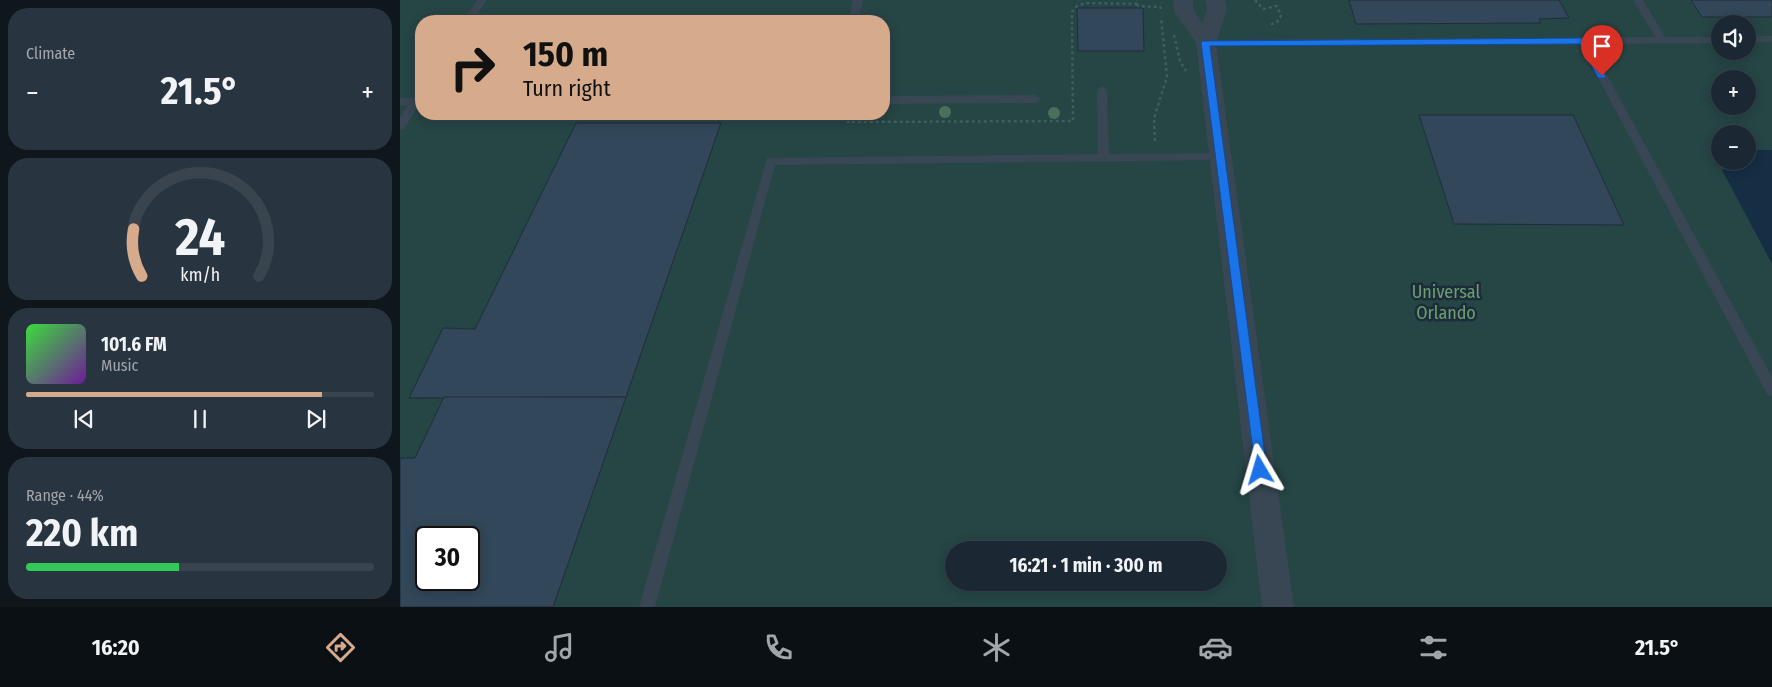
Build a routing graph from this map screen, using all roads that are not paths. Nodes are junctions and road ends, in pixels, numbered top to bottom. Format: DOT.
graph roads {
  1 [pos="482,0"];
  2 [pos="858,0"];
  3 [pos="1183,0"];
  4 [pos="1216,0"];
  5 [pos="1638,0"];
  6 [pos="472,15"];
  7 [pos="854,15"];
  8 [pos="1201,36"];
  9 [pos="1756,39"];
  10 [pos="1772,39"];
  11 [pos="1662,40"];
  12 [pos="1711,40"];
  13 [pos="1583,41"];
  14 [pos="1102,90"];
  15 [pos="1036,99"];
  16 [pos="415,100"];
  17 [pos="890,100"];
  18 [pos="400,102"];
  19 [pos="415,105"];
  20 [pos="400,126"];
  21 [pos="1220,157"];
  22 [pos="1104,158"];
  23 [pos="1772,390"];
  24 [pos="647,607"];
  25 [pos="1278,607"];
  1 -- 6 [label="lane"];
  2 -- 7 [label="lane"];
  3 -- 8 [label="street"];
  4 -- 8 [label="street"];
  5 -- 11 [label="lane"];
  8 -- 13 [label="lane"];
  8 -- 21 [label="street"];
  9 -- 10 [label="lane"];
  11 -- 12 [label="lane"];
  11 -- 13 [label="lane"];
  13 -- 23 [label="lane"];
  14 -- 22 [label="lane"];
  15 -- 17 [label="lane"];
  16 -- 18 [label="lane"];
  19 -- 20 [label="lane"];
  21 -- 22 [label="lane"];
  21 -- 25 [label="street"];
  22 -- 24 [label="lane"];
}
